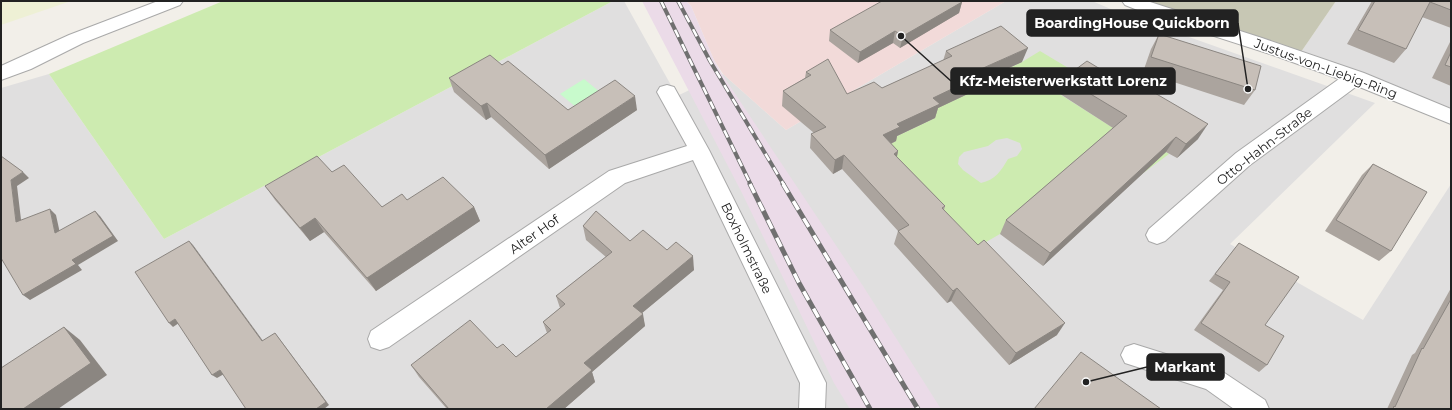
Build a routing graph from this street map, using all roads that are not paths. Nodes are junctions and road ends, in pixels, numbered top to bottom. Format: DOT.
graph roads {
  1 [pos="174,1"];
  2 [pos="1131,1"];
  3 [pos="76,39"];
  4 [pos="1,60"];
  5 [pos="1,73"];
  6 [pos="1357,78"];
  7 [pos="667,92"];
  8 [pos="1451,117"];
  9 [pos="699,150"];
  10 [pos="1157,235"];
  11 [pos="380,339"];
  12 [pos="1134,355"];
  13 [pos="812,409"];
  14 [pos="1256,409"];
  1 -- 3 [label="street"];
  2 -- 6 [label="street, Justus-von-Liebig-Ring"];
  3 -- 4 [label="street"];
  3 -- 5 [label="street"];
  6 -- 8 [label="street, Justus-von-Liebig-Ring"];
  6 -- 10 [label="street, Otto-Hahn-Straße"];
  7 -- 9 [label="street, Boxholmstraße"];
  9 -- 11 [label="street, Alter Hof"];
  9 -- 13 [label="street, Boxholmstraße"];
  12 -- 14 [label="street"];
}
